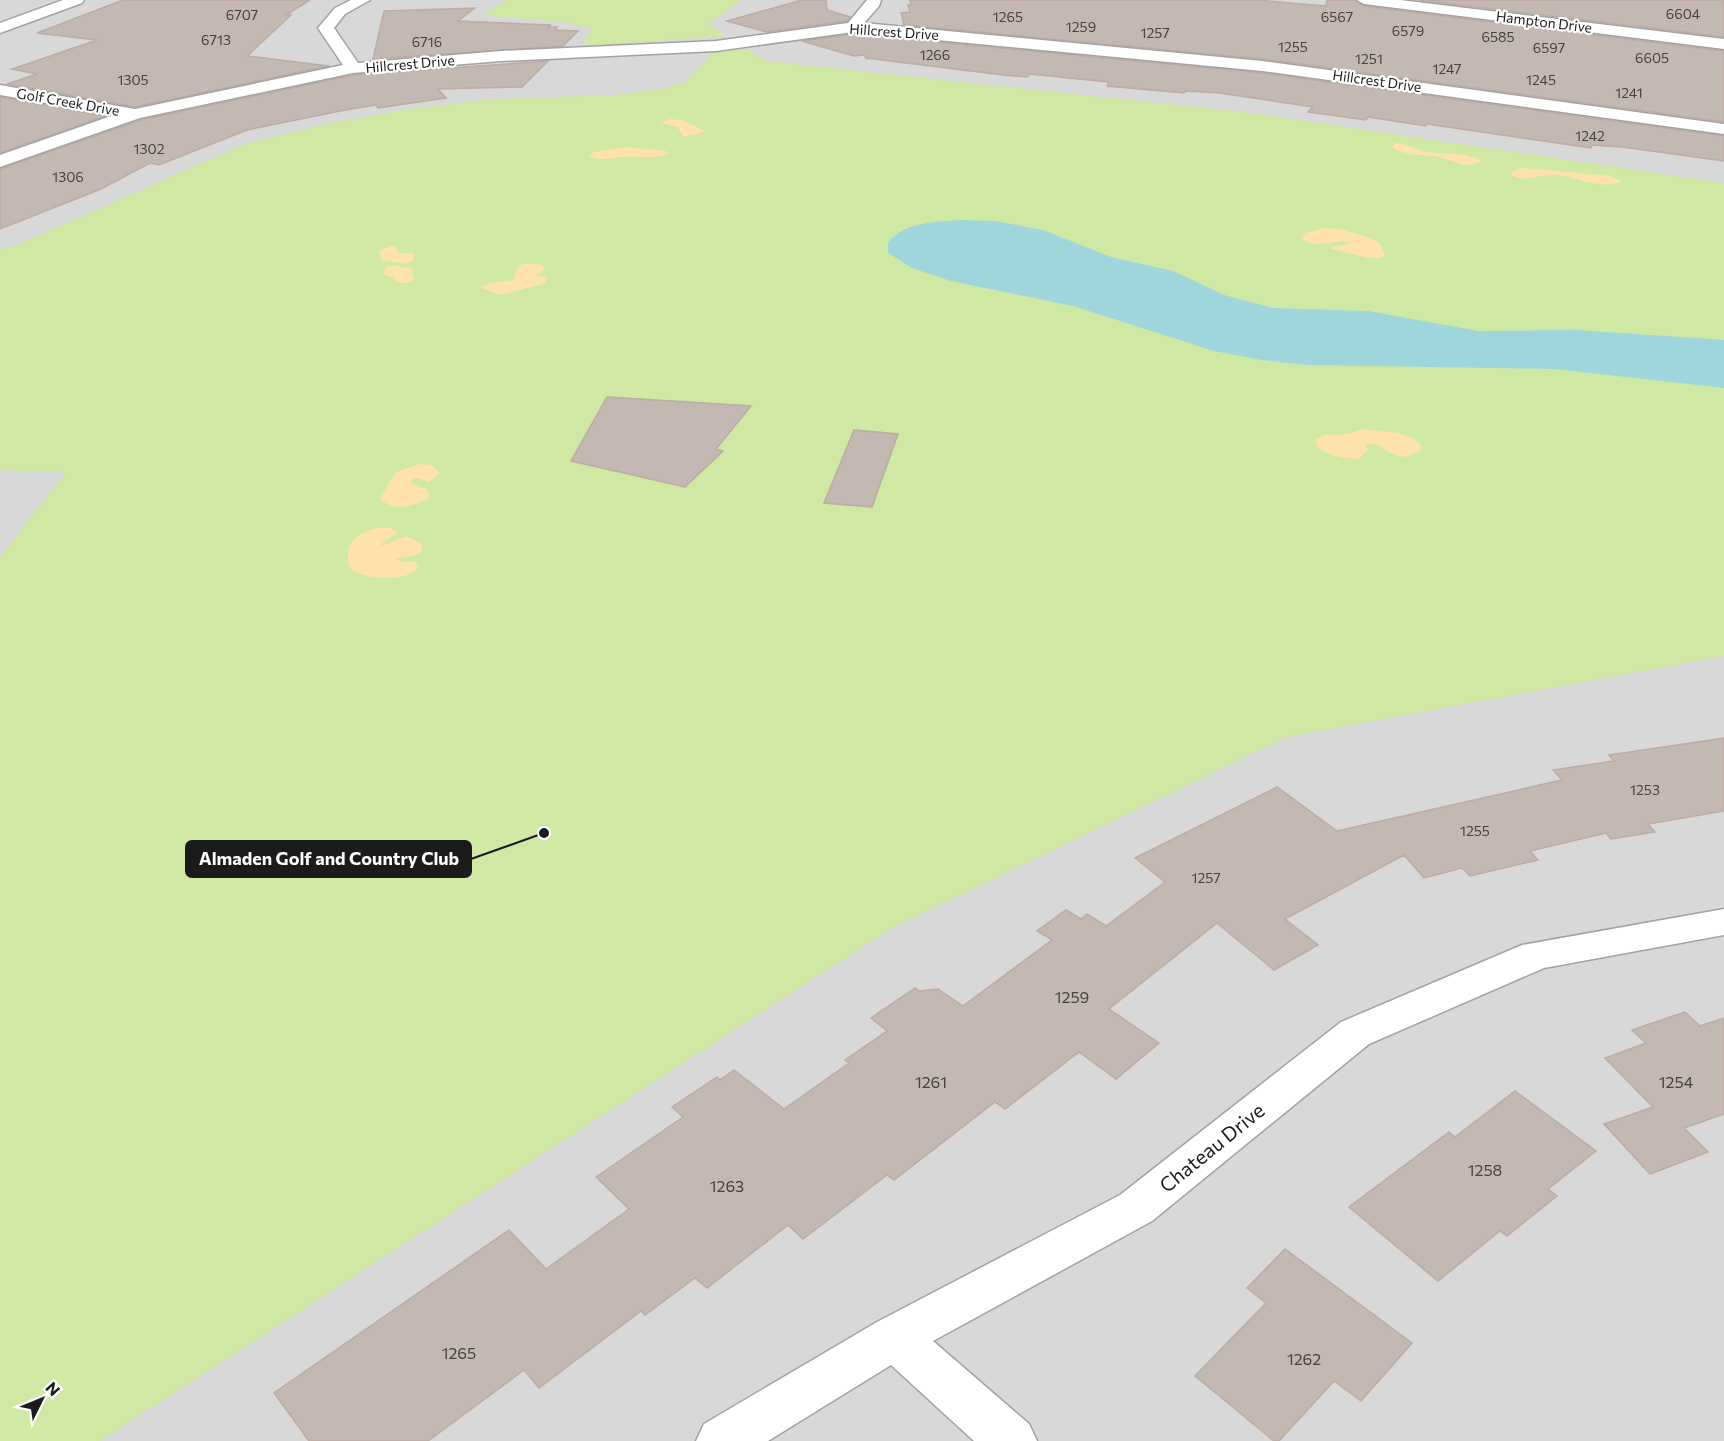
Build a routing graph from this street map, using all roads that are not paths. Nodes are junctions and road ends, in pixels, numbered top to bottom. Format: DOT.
graph roads {
  1 [pos="77,0"];
  2 [pos="363,0"];
  3 [pos="874,0"];
  4 [pos="1364,0"];
  5 [pos="853,27"];
  6 [pos="0,28"];
  7 [pos="1724,44"];
  8 [pos="353,69"];
  9 [pos="0,90"];
  10 [pos="136,114"];
  11 [pos="1724,129"];
  12 [pos="0,161"];
  13 [pos="1724,922"];
  14 [pos="894,1337"];
  15 [pos="723,1441"];
  16 [pos="1011,1441"];
  1 -- 6 [label="street"];
  2 -- 8 [label="street"];
  3 -- 5 [label="street"];
  4 -- 7 [label="street, Hampton Drive"];
  5 -- 8 [label="street, Hillcrest Drive"];
  5 -- 11 [label="street, Hillcrest Drive"];
  8 -- 10 [label="street, Hillcrest Drive"];
  9 -- 10 [label="street, Golf Creek Drive"];
  10 -- 12 [label="street, Hillcrest Drive"];
  13 -- 14 [label="street, Chateau Drive"];
  14 -- 15 [label="street, Chateau Drive"];
  14 -- 16 [label="street"];
}
